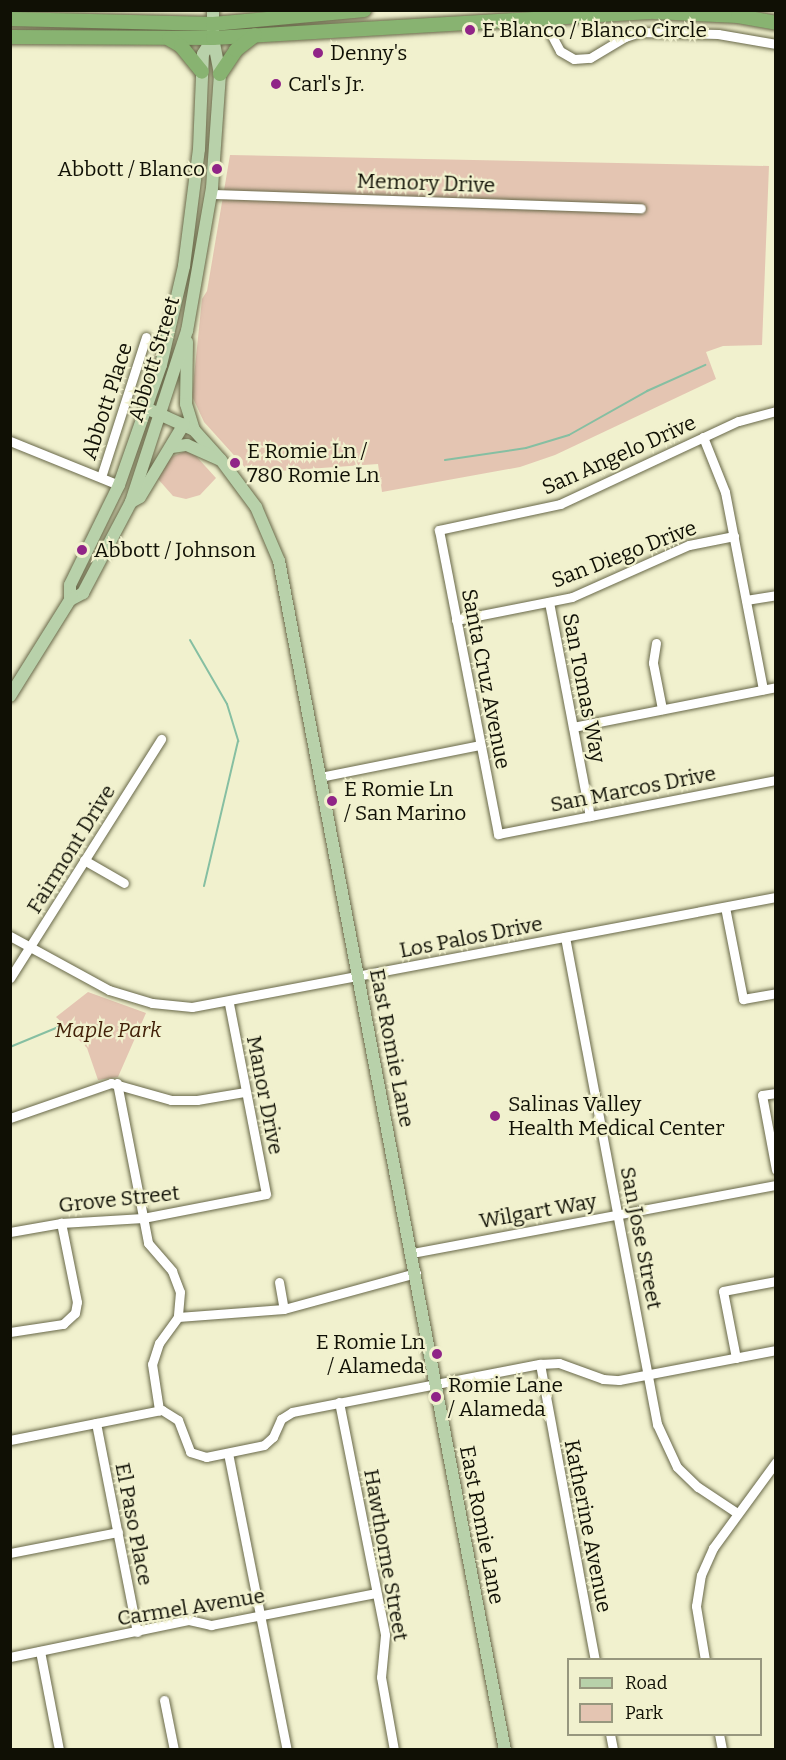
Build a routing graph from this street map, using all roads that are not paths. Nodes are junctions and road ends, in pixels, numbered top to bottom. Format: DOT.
graph roads {
  1 [pos="364,10"];
  2 [pos="550,14"];
  3 [pos="10,19"];
  4 [pos="776,23"];
  5 [pos="213,24"];
  6 [pos="255,35"];
  7 [pos="10,37"];
  8 [pos="167,38"];
  9 [pos="776,44"];
  10 [pos="202,72"];
  11 [pos="220,74"];
  12 [pos="211,194"];
  13 [pos="641,208"];
  14 [pos="187,331"];
  15 [pos="146,337"];
  16 [pos="146,408"];
  17 [pos="776,411"];
  18 [pos="159,413"];
  19 [pos="189,427"];
  20 [pos="702,437"];
  21 [pos="10,441"];
  22 [pos="172,447"];
  23 [pos="221,460"];
  24 [pos="101,477"];
  25 [pos="119,485"];
  26 [pos="131,502"];
  27 [pos="439,531"];
  28 [pos="734,536"];
  29 [pos="776,595"];
  30 [pos="70,600"];
  31 [pos="746,600"];
  32 [pos="549,602"];
  33 [pos="456,620"];
  34 [pos="656,643"];
  35 [pos="776,687"];
  36 [pos="763,689"];
  37 [pos="10,696"];
  38 [pos="662,709"];
  39 [pos="573,727"];
  40 [pos="161,739"];
  41 [pos="480,745"];
  42 [pos="320,777"];
  43 [pos="776,780"];
  44 [pos="590,816"];
  45 [pos="498,834"];
  46 [pos="84,860"];
  47 [pos="124,883"];
  48 [pos="776,897"];
  49 [pos="725,907"];
  50 [pos="10,936"];
  51 [pos="565,937"];
  52 [pos="32,946"];
  53 [pos="358,977"];
  54 [pos="10,978"];
  55 [pos="776,993"];
  56 [pos="229,1003"];
  57 [pos="117,1083"];
  58 [pos="245,1092"];
  59 [pos="776,1092"];
  60 [pos="10,1118"];
  61 [pos="776,1170"];
  62 [pos="776,1185"];
  63 [pos="266,1194"];
  64 [pos="618,1215"];
  65 [pos="143,1218"];
  66 [pos="61,1223"];
  67 [pos="10,1232"];
  68 [pos="412,1253"];
  69 [pos="416,1273"];
  70 [pos="776,1281"];
  71 [pos="279,1282"];
  72 [pos="284,1309"];
  73 [pos="178,1317"];
  74 [pos="10,1332"];
  75 [pos="776,1350"];
  76 [pos="736,1358"];
  77 [pos="540,1364"];
  78 [pos="649,1375"];
  79 [pos="436,1384"];
  80 [pos="339,1402"];
  81 [pos="159,1410"];
  82 [pos="96,1422"];
  83 [pos="10,1440"];
  84 [pos="228,1454"];
  85 [pos="776,1462"];
  86 [pos="737,1513"];
  87 [pos="118,1532"];
  88 [pos="10,1553"];
  89 [pos="376,1593"];
  90 [pos="261,1615"];
  91 [pos="137,1632"];
  92 [pos="40,1651"];
  93 [pos="10,1657"];
  94 [pos="595,1658"];
  95 [pos="705,1658"];
  96 [pos="164,1700"];
  97 [pos="59,1749"];
  98 [pos="174,1749"];
  99 [pos="287,1749"];
  100 [pos="394,1749"];
  101 [pos="505,1749"];
  1 -- 5 [label="highway"];
  2 -- 4 [label="highway"];
  2 -- 6 [label="highway"];
  2 -- 9 [label="street"];
  3 -- 5 [label="highway"];
  5 -- 6 [label="highway"];
  5 -- 8 [label="highway"];
  5 -- 10 [label="main road, Abbott Street"];
  5 -- 11 [label="main road, Abbott Street"];
  6 -- 11 [label="highway"];
  7 -- 8 [label="highway"];
  8 -- 10 [label="highway"];
  10 -- 16 [label="main road, Abbott Street"];
  11 -- 12 [label="main road, Abbott Street"];
  12 -- 13 [label="street, Memory Drive"];
  12 -- 14 [label="main road, Abbott Street"];
  14 -- 18 [label="main road, Abbott Street"];
  14 -- 19 [label="main road"];
  15 -- 24 [label="street, Abbott Place"];
  16 -- 18 [label="main road, East Romie Lane"];
  16 -- 25 [label="main road, Abbott Street"];
  17 -- 20 [label="street, San Angelo Drive"];
  18 -- 19 [label="main road, East Romie Lane"];
  18 -- 26 [label="main road, Abbott Street"];
  19 -- 22 [label="main road"];
  19 -- 23 [label="main road, East Romie Lane"];
  20 -- 27 [label="street, San Angelo Drive"];
  20 -- 28 [label="street"];
  21 -- 24 [label="street"];
  22 -- 23 [label="main road"];
  22 -- 26 [label="main road"];
  23 -- 42 [label="main road, East Romie Lane"];
  24 -- 25 [label="street"];
  25 -- 30 [label="main road, Abbott Street"];
  26 -- 30 [label="main road, Abbott Street"];
  27 -- 33 [label="street, Santa Cruz Avenue"];
  28 -- 31 [label="street"];
  28 -- 32 [label="street, San Diego Drive"];
  29 -- 31 [label="street"];
  30 -- 37 [label="main road, Abbott Street"];
  31 -- 36 [label="street"];
  32 -- 33 [label="street, San Diego Drive"];
  32 -- 39 [label="street, San Tomas Way"];
  33 -- 41 [label="street, Santa Cruz Avenue"];
  34 -- 38 [label="street"];
  35 -- 36 [label="street"];
  36 -- 38 [label="street"];
  38 -- 39 [label="street"];
  39 -- 44 [label="street, San Tomas Way"];
  40 -- 46 [label="street, Fairmont Drive"];
  41 -- 42 [label="street"];
  41 -- 45 [label="street, Santa Cruz Avenue"];
  42 -- 53 [label="main road, East Romie Lane"];
  43 -- 44 [label="street, San Marcos Drive"];
  44 -- 45 [label="street, San Marcos Drive"];
  46 -- 47 [label="street"];
  46 -- 52 [label="street, Fairmont Drive"];
  48 -- 49 [label="street, Los Palos Drive"];
  49 -- 51 [label="street, Los Palos Drive"];
  49 -- 55 [label="street"];
  50 -- 52 [label="street, Los Palos Drive"];
  51 -- 53 [label="street, Los Palos Drive"];
  51 -- 64 [label="street, San Jose Street"];
  52 -- 54 [label="street, Fairmont Drive"];
  52 -- 56 [label="street, Los Palos Drive"];
  53 -- 56 [label="street, Los Palos Drive"];
  53 -- 68 [label="main road, East Romie Lane"];
  56 -- 58 [label="street, Manor Drive"];
  57 -- 58 [label="street"];
  57 -- 60 [label="street"];
  57 -- 65 [label="street"];
  58 -- 63 [label="street, Manor Drive"];
  59 -- 61 [label="street"];
  62 -- 64 [label="street, Wilgart Way"];
  63 -- 65 [label="street, Grove Street"];
  64 -- 68 [label="street, Wilgart Way"];
  64 -- 78 [label="street, San Jose Street"];
  65 -- 66 [label="street, Grove Street"];
  65 -- 73 [label="street"];
  66 -- 67 [label="street, Grove Street"];
  66 -- 74 [label="street"];
  68 -- 69 [label="main road, East Romie Lane"];
  69 -- 72 [label="street"];
  69 -- 79 [label="main road, East Romie Lane"];
  70 -- 76 [label="street"];
  71 -- 72 [label="street"];
  72 -- 73 [label="street"];
  73 -- 81 [label="street"];
  75 -- 76 [label="street"];
  76 -- 78 [label="street"];
  77 -- 78 [label="street"];
  77 -- 79 [label="street"];
  77 -- 94 [label="street, Katherine Avenue"];
  78 -- 86 [label="street, San Jose Street"];
  79 -- 80 [label="street"];
  79 -- 101 [label="main road, East Romie Lane"];
  80 -- 84 [label="street"];
  80 -- 89 [label="street, Hawthorne Street"];
  81 -- 82 [label="street"];
  81 -- 84 [label="street"];
  82 -- 83 [label="street"];
  82 -- 87 [label="street, El Paso Place"];
  84 -- 90 [label="street"];
  85 -- 86 [label="street"];
  86 -- 95 [label="street"];
  87 -- 88 [label="street"];
  87 -- 91 [label="street, El Paso Place"];
  89 -- 90 [label="street, Carmel Avenue"];
  89 -- 100 [label="street, Hawthorne Street"];
  90 -- 91 [label="street, Carmel Avenue"];
  90 -- 99 [label="street"];
  91 -- 92 [label="street, Carmel Avenue"];
  92 -- 93 [label="street, Carmel Avenue"];
  92 -- 97 [label="street"];
  96 -- 98 [label="street"];
}
